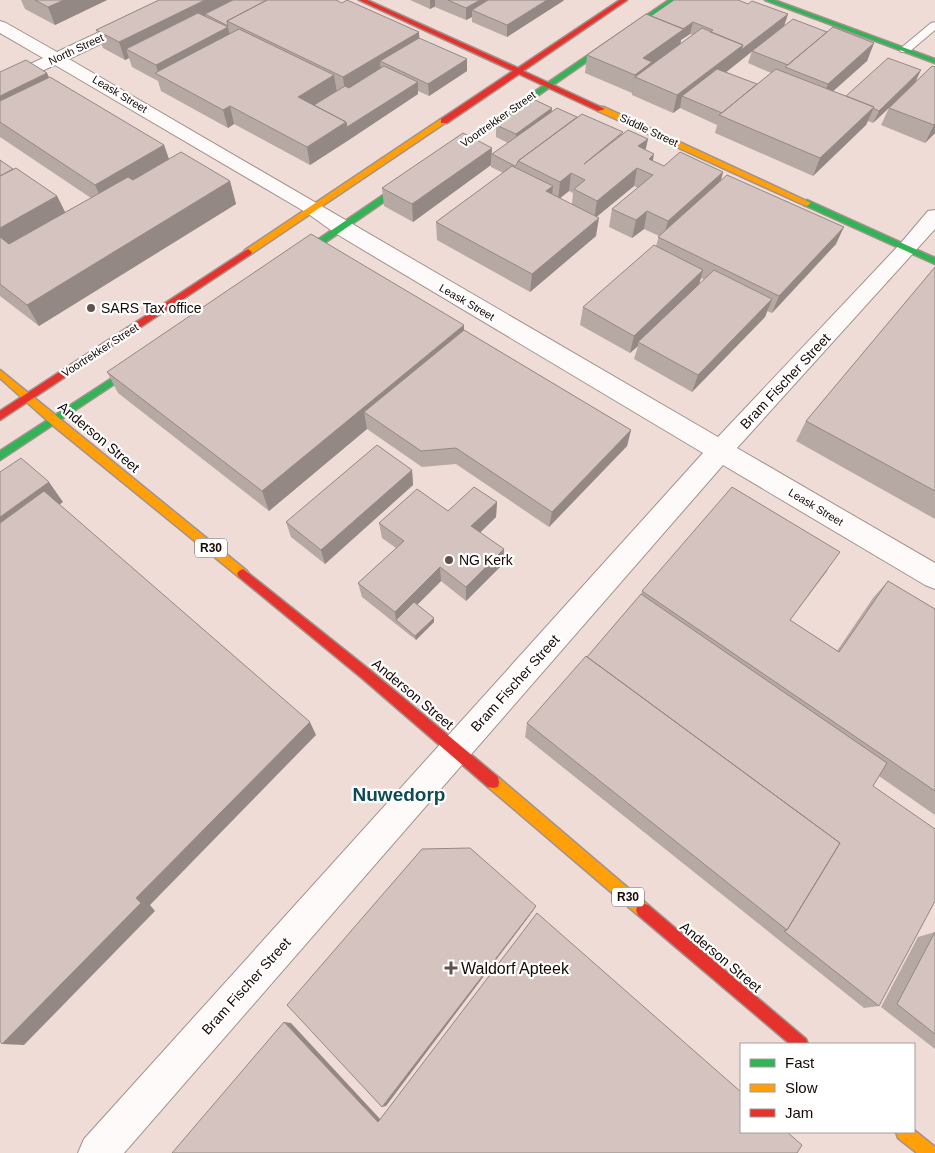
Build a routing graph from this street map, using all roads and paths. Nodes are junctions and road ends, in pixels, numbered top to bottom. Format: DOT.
graph roads {
  1 [pos="180,0"];
  2 [pos="362,0"];
  3 [pos="624,0"];
  4 [pos="673,0"];
  5 [pos="768,0"];
  6 [pos="935,25"];
  7 [pos="0,26"];
  8 [pos="904,50"];
  9 [pos="58,58"];
  10 [pos="935,62"];
  11 [pos="518,71"];
  12 [pos="548,84"];
  13 [pos="0,85"];
  14 [pos="314,209"];
  15 [pos="935,216"];
  16 [pos="342,228"];
  17 [pos="908,249"];
  18 [pos="935,261"];
  19 [pos="284,267"];
  20 [pos="152,354"];
  21 [pos="0,373"];
  22 [pos="29,397"];
  23 [pos="0,416"];
  24 [pos="54,420"];
  25 [pos="720,451"];
  26 [pos="0,456"];
  27 [pos="935,577"];
  28 [pos="455,750"];
  29 [pos="800,1043"];
  30 [pos="905,1133"];
  31 [pos="98,1153"];
  32 [pos="929,1153"];
  1 -- 9 [label="street, North Street"];
  2 -- 11 [label="street, Siddle Street"];
  3 -- 11 [label="street, Voortrekker Street"];
  4 -- 12 [label="street, Voortrekker Street"];
  5 -- 8 [label="street"];
  6 -- 8 [label="lane"];
  7 -- 9 [label="street, Leask Street"];
  8 -- 10 [label="street"];
  9 -- 13 [label="street, North Street"];
  9 -- 14 [label="street, Leask Street"];
  11 -- 12 [label="street, Siddle Street"];
  11 -- 14 [label="street, Voortrekker Street"];
  12 -- 16 [label="street, Voortrekker Street"];
  12 -- 17 [label="street, Siddle Street"];
  14 -- 16 [label="street, Leask Street"];
  14 -- 22 [label="street, Voortrekker Street"];
  15 -- 17 [label="street, Bram Fischer Street"];
  16 -- 19 [label="street, Voortrekker Street"];
  16 -- 25 [label="street, Leask Street"];
  17 -- 18 [label="street, Siddle Street"];
  17 -- 25 [label="street, Bram Fischer Street"];
  20 -- 24 [label="street"];
  21 -- 22 [label="street, Anderson Street / R30"];
  22 -- 23 [label="street, Voortrekker Street"];
  22 -- 24 [label="street, Anderson Street / R30"];
  24 -- 26 [label="street"];
  24 -- 28 [label="street, Anderson Street / R30"];
  25 -- 27 [label="street, Leask Street"];
  25 -- 28 [label="street, Bram Fischer Street"];
  28 -- 29 [label="street, Anderson Street / R30"];
  28 -- 31 [label="street, Bram Fischer Street"];
  30 -- 32 [label="street"];
}
